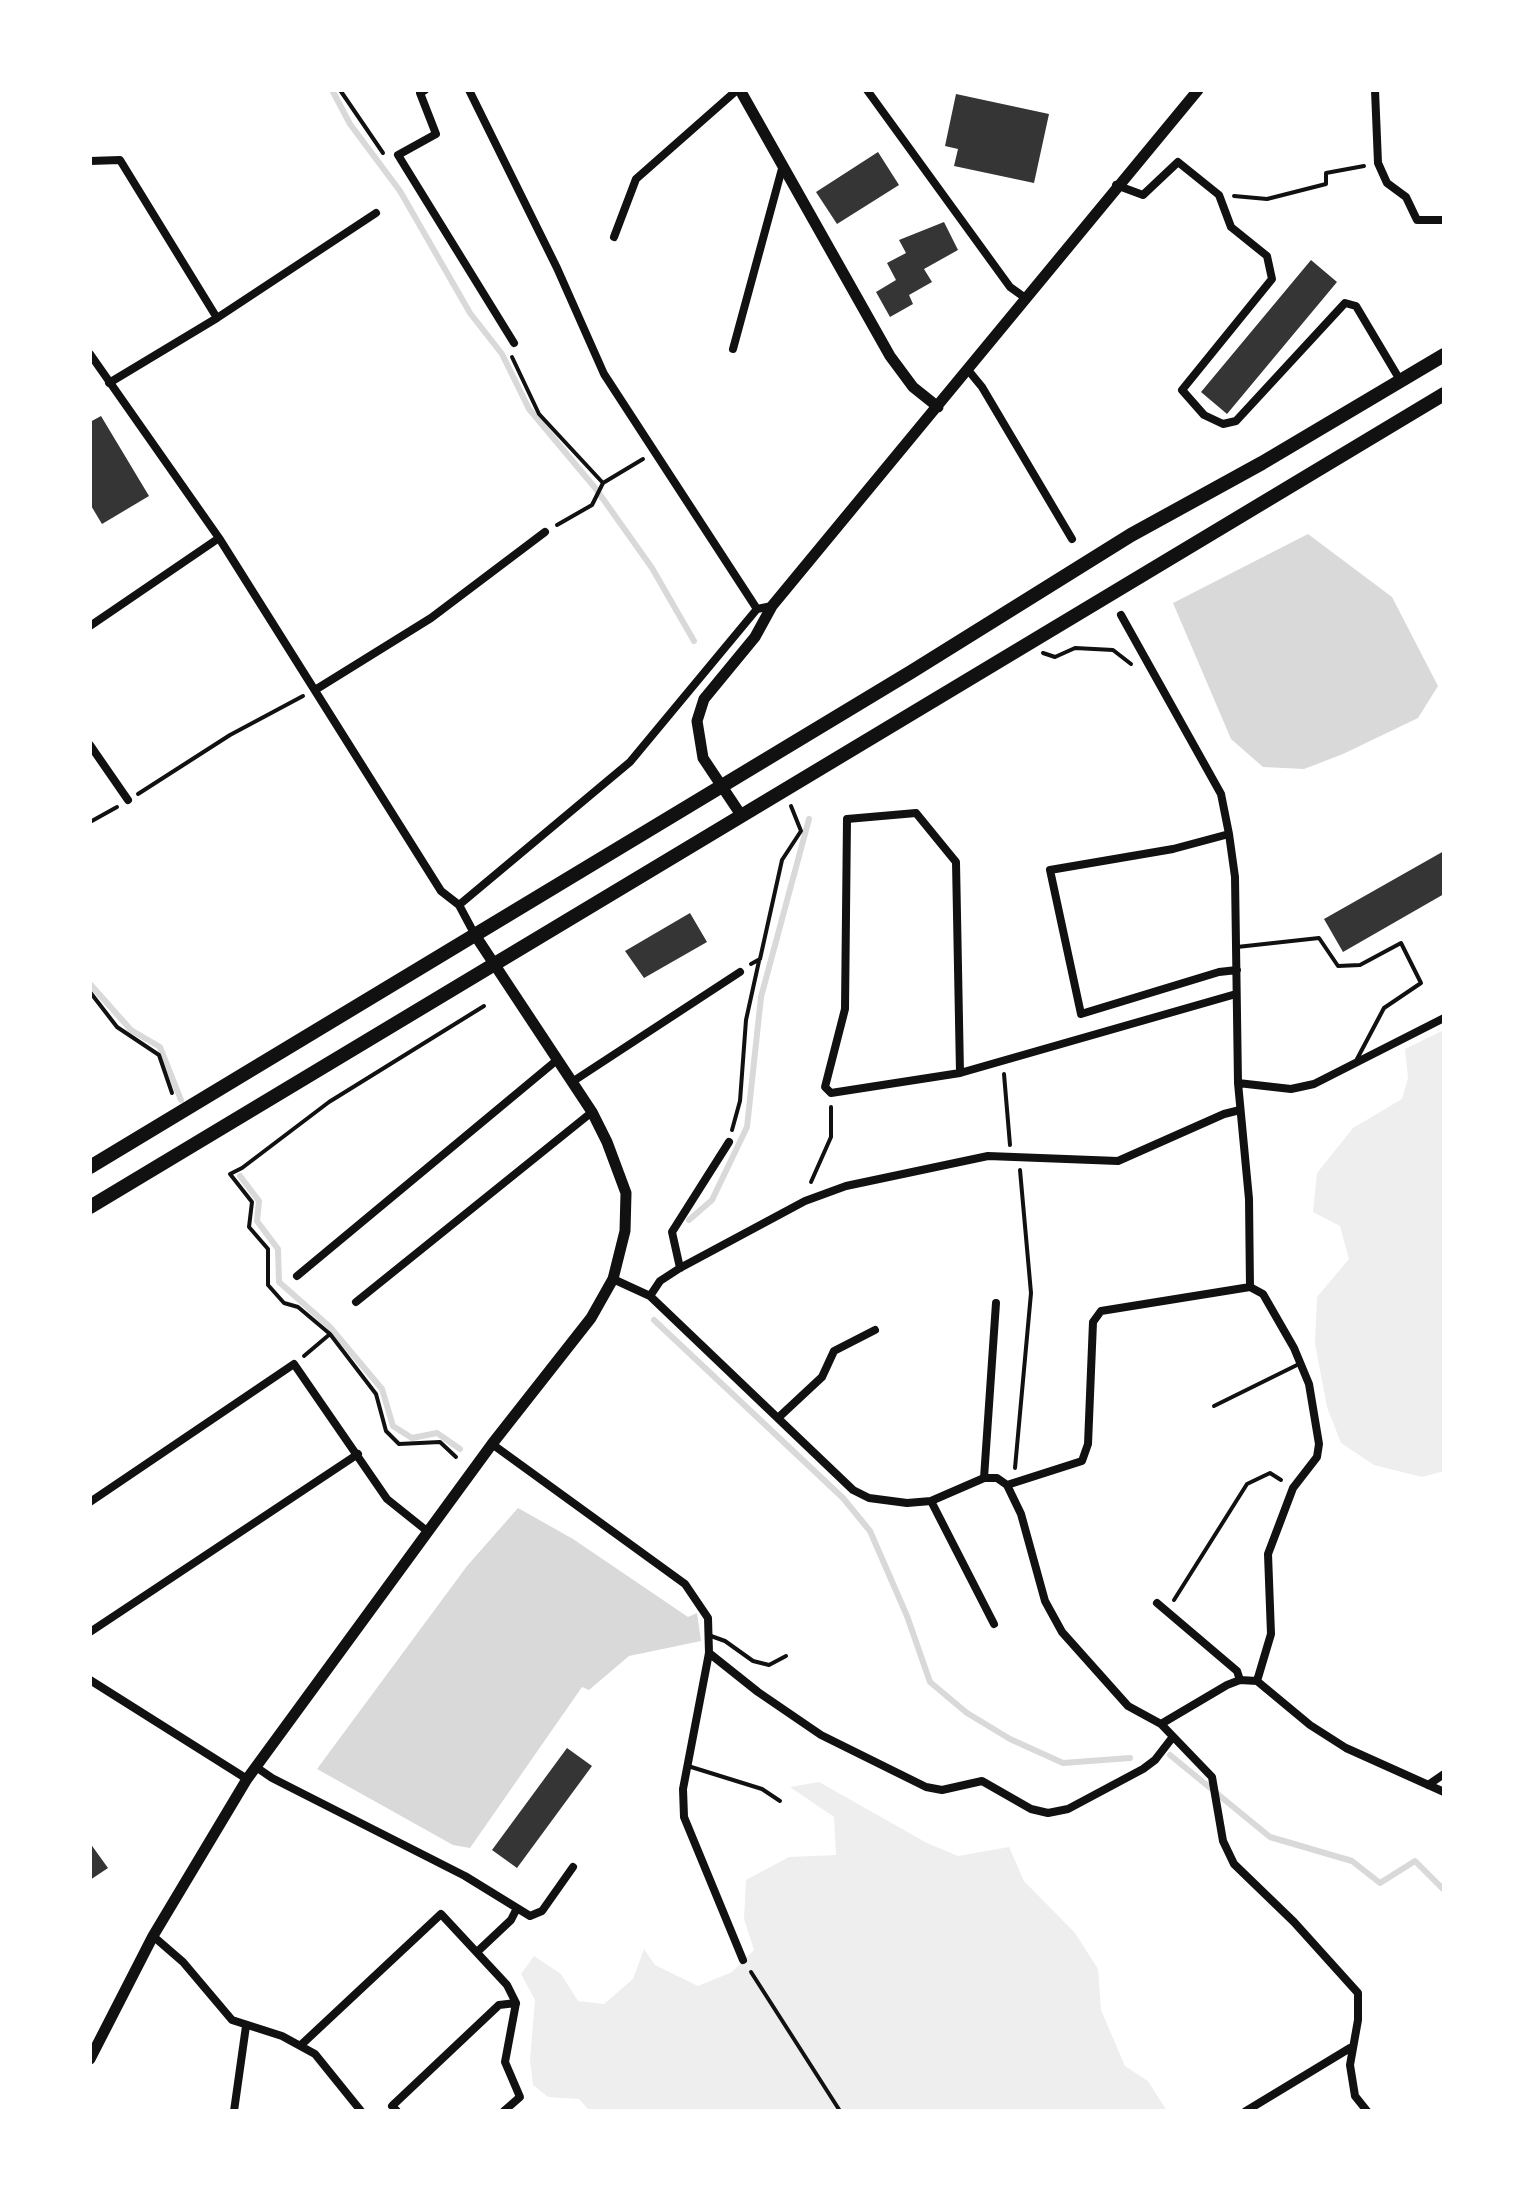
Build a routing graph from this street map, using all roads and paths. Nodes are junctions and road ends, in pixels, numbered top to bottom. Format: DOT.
graph roads {
  1 [pos="425,90"];
  2 [pos="469,90"];
  3 [pos="738,90"];
  4 [pos="867,90"];
  5 [pos="1198,90"];
  6 [pos="1375,90"];
  7 [pos="90,161"];
  8 [pos="1378,163"];
  9 [pos="783,165"];
  10 [pos="1116,185"];
  11 [pos="1219,195"];
  12 [pos="376,213"];
  13 [pos="1444,220"];
  14 [pos="614,237"];
  15 [pos="1024,297"];
  16 [pos="217,318"];
  17 [pos="514,343"];
  18 [pos="733,349"];
  19 [pos="90,355"];
  20 [pos="1444,355"];
  21 [pos="968,370"];
  22 [pos="1400,380"];
  23 [pos="109,383"];
  24 [pos="1444,394"];
  25 [pos="938,407"];
  26 [pos="652,452"];
  27 [pos="545,532"];
  28 [pos="219,538"];
  29 [pos="1072,539"];
  30 [pos="772,606"];
  31 [pos="757,609"];
  32 [pos="1121,615"];
  33 [pos="90,626"];
  34 [pos="1041,652"];
  35 [pos="1148,663"];
  36 [pos="315,690"];
  37 [pos="90,745"];
  38 [pos="721,787"];
  39 [pos="128,800"];
  40 [pos="791,806"];
  41 [pos="741,815"];
  42 [pos="90,822"];
  43 [pos="1229,834"];
  44 [pos="459,905"];
  45 [pos="475,935"];
  46 [pos="1237,947"];
  47 [pos="760,959"];
  48 [pos="495,965"];
  49 [pos="1237,970"];
  50 [pos="740,972"];
  51 [pos="90,992"];
  52 [pos="1236,994"];
  53 [pos="1444,1018"];
  54 [pos="557,1060"];
  55 [pos="1002,1060"];
  56 [pos="1354,1064"];
  57 [pos="960,1073"];
  58 [pos="572,1082"];
  59 [pos="1238,1083"];
  60 [pos="172,1093"];
  61 [pos="831,1093"];
  62 [pos="1240,1110"];
  63 [pos="592,1112"];
  64 [pos="729,1142"];
  65 [pos="1013,1155"];
  66 [pos="90,1167"];
  67 [pos="805,1201"];
  68 [pos="90,1207"];
  69 [pos="680,1268"];
  70 [pos="297,1276"];
  71 [pos="613,1279"];
  72 [pos="1250,1287"];
  73 [pos="650,1296"];
  74 [pos="356,1302"];
  75 [pos="996,1303"];
  76 [pos="875,1330"];
  77 [pos="330,1334"];
  78 [pos="294,1364"];
  79 [pos="1301,1364"];
  80 [pos="1214,1406"];
  81 [pos="778,1418"];
  82 [pos="492,1444"];
  83 [pos="358,1454"];
  84 [pos="984,1478"];
  85 [pos="1011,1484"];
  86 [pos="1293,1488"];
  87 [pos="931,1501"];
  88 [pos="90,1502"];
  89 [pos="427,1531"];
  90 [pos="1157,1603"];
  91 [pos="1168,1609"];
  92 [pos="994,1624"];
  93 [pos="90,1632"];
  94 [pos="711,1636"];
  95 [pos="709,1653"];
  96 [pos="786,1656"];
  97 [pos="90,1680"];
  98 [pos="1240,1680"];
  99 [pos="1257,1681"];
  100 [pos="1161,1724"];
  101 [pos="1172,1738"];
  102 [pos="688,1766"];
  103 [pos="256,1767"];
  104 [pos="1444,1774"];
  105 [pos="247,1779"];
  106 [pos="1428,1785"];
  107 [pos="1444,1792"];
  108 [pos="780,1801"];
  109 [pos="573,1867"];
  110 [pos="516,1910"];
  111 [pos="153,1936"];
  112 [pos="477,1952"];
  113 [pos="743,1960"];
  114 [pos="516,2003"];
  115 [pos="246,2026"];
  116 [pos="301,2045"];
  117 [pos="1350,2048"];
  118 [pos="90,2059"];
  119 [pos="234,2111"];
  120 [pos="361,2111"];
  121 [pos="397,2111"];
  122 [pos="504,2111"];
  123 [pos="840,2111"];
  124 [pos="1246,2111"];
  125 [pos="1367,2111"];
  1 -- 17 [label="street"];
  2 -- 26 [label="street"];
  3 -- 9 [label="street"];
  3 -- 14 [label="street"];
  4 -- 15 [label="street"];
  5 -- 10 [label="street"];
  6 -- 8 [label="street"];
  7 -- 16 [label="street"];
  8 -- 11 [label="path"];
  8 -- 13 [label="street"];
  9 -- 18 [label="street"];
  9 -- 25 [label="street"];
  10 -- 11 [label="street"];
  10 -- 15 [label="street"];
  11 -- 22 [label="street"];
  12 -- 16 [label="street"];
  15 -- 21 [label="street"];
  16 -- 23 [label="street"];
  19 -- 23 [label="street"];
  20 -- 22 [label="highway"];
  21 -- 25 [label="street"];
  21 -- 29 [label="street"];
  22 -- 38 [label="highway"];
  23 -- 28 [label="street"];
  24 -- 41 [label="highway"];
  25 -- 30 [label="street"];
  26 -- 27 [label="path"];
  26 -- 31 [label="street"];
  27 -- 36 [label="street"];
  28 -- 33 [label="street"];
  28 -- 36 [label="street"];
  30 -- 31 [label="street"];
  30 -- 38 [label="street"];
  31 -- 44 [label="street"];
  32 -- 35 [label="street"];
  34 -- 35 [label="path"];
  35 -- 43 [label="street"];
  36 -- 39 [label="path"];
  36 -- 44 [label="street"];
  37 -- 39 [label="street"];
  38 -- 41 [label="street"];
  38 -- 45 [label="highway"];
  39 -- 42 [label="path"];
  40 -- 47 [label="path"];
  41 -- 48 [label="highway"];
  43 -- 46 [label="street"];
  43 -- 49 [label="street"];
  44 -- 45 [label="street"];
  45 -- 48 [label="street"];
  45 -- 66 [label="highway"];
  46 -- 49 [label="street"];
  46 -- 56 [label="lane"];
  47 -- 50 [label="path"];
  47 -- 64 [label="path"];
  48 -- 54 [label="street"];
  48 -- 68 [label="highway"];
  49 -- 52 [label="street"];
  50 -- 58 [label="street"];
  51 -- 60 [label="path"];
  52 -- 55 [label="street"];
  52 -- 59 [label="street"];
  53 -- 56 [label="street"];
  54 -- 58 [label="street"];
  54 -- 70 [label="street"];
  55 -- 57 [label="street"];
  55 -- 65 [label="path"];
  56 -- 59 [label="street"];
  57 -- 61 [label="street"];
  57 -- 61 [label="street"];
  58 -- 63 [label="street"];
  59 -- 62 [label="street"];
  61 -- 67 [label="path"];
  62 -- 65 [label="street"];
  62 -- 72 [label="street"];
  63 -- 71 [label="street"];
  63 -- 74 [label="street"];
  64 -- 69 [label="street"];
  65 -- 67 [label="street"];
  65 -- 85 [label="path"];
  67 -- 69 [label="street"];
  69 -- 73 [label="street"];
  71 -- 73 [label="street"];
  71 -- 82 [label="street"];
  72 -- 79 [label="street"];
  72 -- 85 [label="street"];
  73 -- 81 [label="street"];
  75 -- 84 [label="street"];
  76 -- 81 [label="street"];
  77 -- 78 [label="path"];
  78 -- 83 [label="street"];
  78 -- 88 [label="street"];
  79 -- 80 [label="lane"];
  79 -- 86 [label="street"];
  81 -- 87 [label="street"];
  82 -- 89 [label="street"];
  82 -- 94 [label="street"];
  83 -- 89 [label="street"];
  83 -- 93 [label="street"];
  84 -- 85 [label="street"];
  84 -- 87 [label="street"];
  85 -- 100 [label="street"];
  86 -- 91 [label="path"];
  86 -- 99 [label="street"];
  87 -- 92 [label="street"];
  89 -- 103 [label="street"];
  90 -- 91 [label="street"];
  91 -- 98 [label="street"];
  94 -- 95 [label="street"];
  94 -- 96 [label="lane"];
  95 -- 101 [label="street"];
  95 -- 102 [label="street"];
  97 -- 105 [label="street"];
  98 -- 99 [label="street"];
  98 -- 100 [label="street"];
  99 -- 106 [label="street"];
  100 -- 101 [label="street"];
  101 -- 117 [label="street"];
  102 -- 108 [label="lane"];
  102 -- 113 [label="street"];
  103 -- 105 [label="street"];
  103 -- 110 [label="street"];
  104 -- 106 [label="street"];
  105 -- 111 [label="street"];
  106 -- 107 [label="street"];
  109 -- 110 [label="street"];
  110 -- 112 [label="street"];
  111 -- 115 [label="street"];
  111 -- 118 [label="street"];
  112 -- 114 [label="street"];
  112 -- 116 [label="street"];
  113 -- 123 [label="path"];
  114 -- 121 [label="street"];
  114 -- 122 [label="street"];
  115 -- 116 [label="street"];
  115 -- 119 [label="street"];
  116 -- 120 [label="street"];
  117 -- 124 [label="street"];
  117 -- 125 [label="street"];
}
